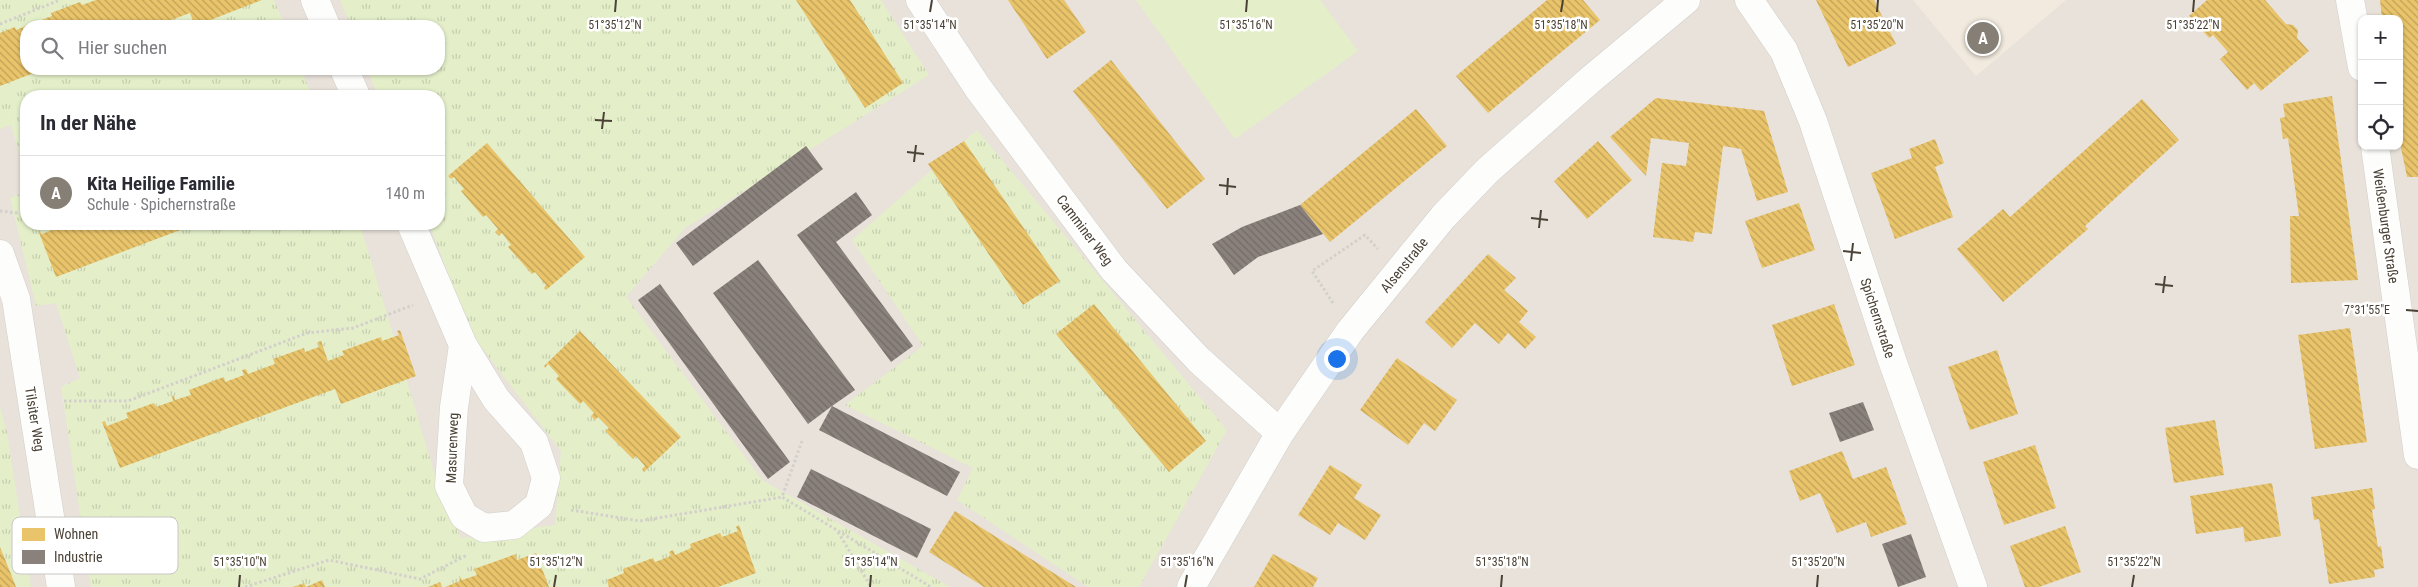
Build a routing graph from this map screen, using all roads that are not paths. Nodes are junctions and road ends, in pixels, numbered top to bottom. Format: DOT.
graph roads {
  1 [pos="315,0"];
  2 [pos="920,0"];
  3 [pos="1686,0"];
  4 [pos="1749,0"];
  5 [pos="2350,0"];
  6 [pos="323,20"];
  7 [pos="2361,60"];
  8 [pos="347,75"];
  9 [pos="353,90"];
  10 [pos="2376,150"];
  11 [pos="414,230"];
  12 [pos="0,254"];
  13 [pos="463,344"];
  14 [pos="1280,433"];
  15 [pos="2418,455"];
  16 [pos="50,517"];
  17 [pos="59,574"];
  18 [pos="61,587"];
  19 [pos="1191,587"];
  20 [pos="1973,587"];
  1 -- 6 [label="street"];
  2 -- 14 [label="street, Camminer Weg"];
  3 -- 14 [label="street, Alsenstraße"];
  4 -- 20 [label="street, Spichernstraße"];
  5 -- 7 [label="street"];
  8 -- 9 [label="street"];
  10 -- 15 [label="street, Weißenburger Straße"];
  11 -- 13 [label="street"];
  12 -- 16 [label="street, Tilsiter Weg"];
  13 -- 13 [label="street, Masurenweg"];
  14 -- 19 [label="street, Alsenstraße"];
  17 -- 18 [label="street, Tilsiter Weg"];
}
